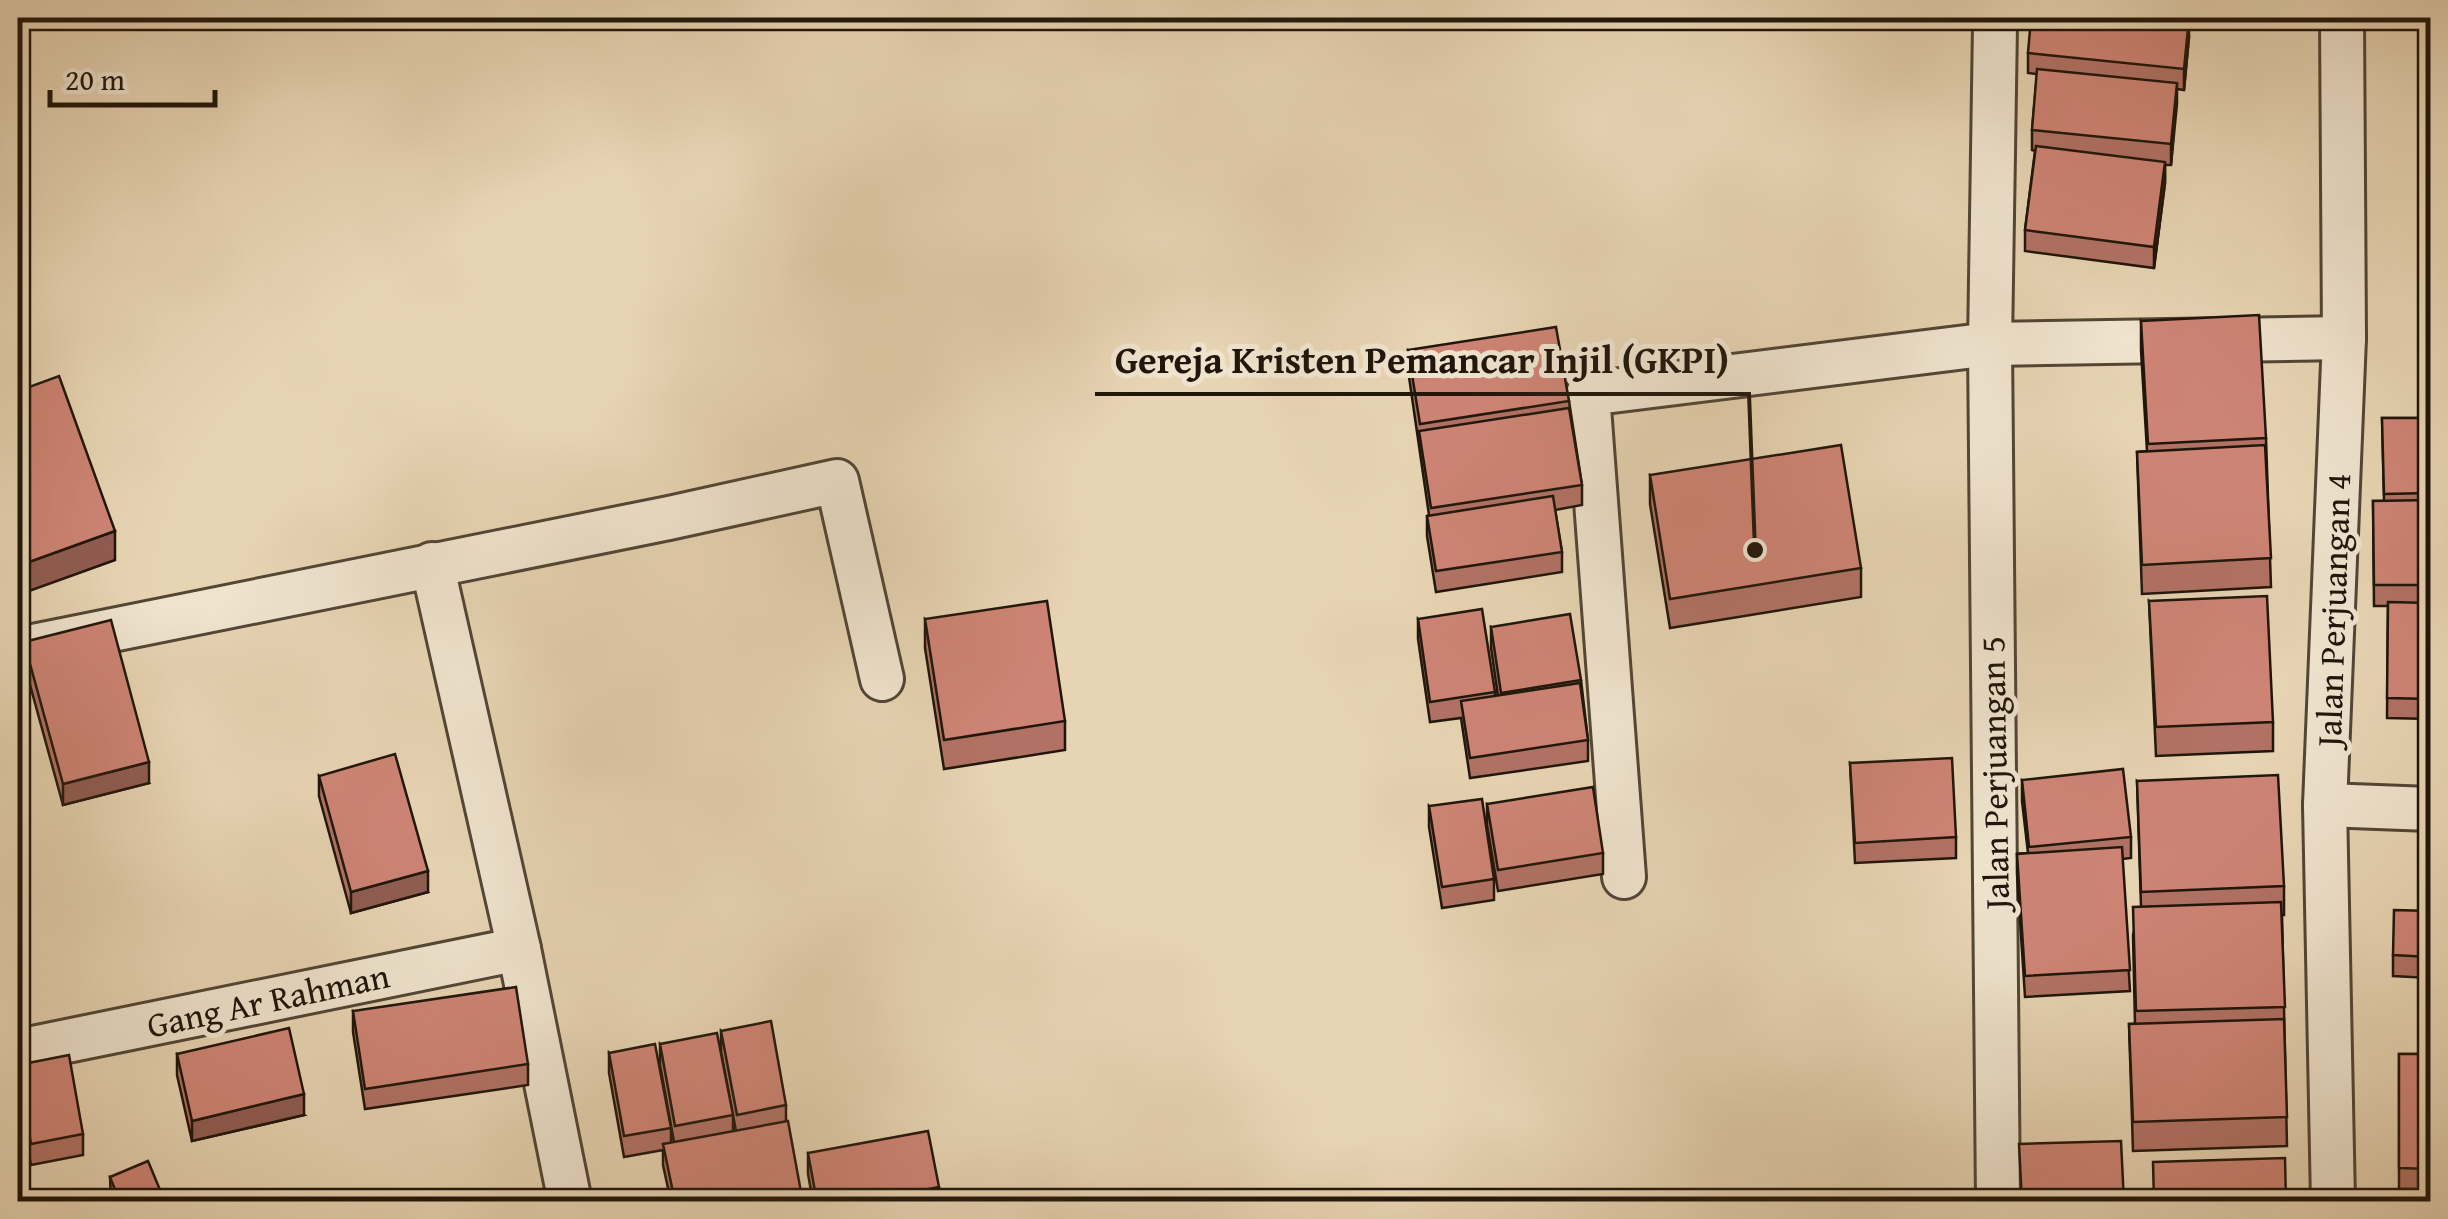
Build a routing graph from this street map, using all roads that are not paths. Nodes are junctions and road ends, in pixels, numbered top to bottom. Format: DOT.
graph roads {
  1 [pos="2342,18"];
  2 [pos="1995,25"];
  3 [pos="2344,338"];
  4 [pos="1990,344"];
  5 [pos="432,564"];
  6 [pos="18,649"];
  7 [pos="882,679"];
  8 [pos="2325,805"];
  9 [pos="2430,809"];
  10 [pos="1624,877"];
  11 [pos="518,949"];
  12 [pos="18,1051"];
  13 [pos="570,1202"];
  14 [pos="1998,1202"];
  15 [pos="2332,1202"];
  1 -- 3 [label="street, Jalan Perjuangan 4"];
  2 -- 4 [label="street, Jalan Perjuangan 5"];
  3 -- 4 [label="street"];
  3 -- 8 [label="street, Jalan Perjuangan 4"];
  4 -- 10 [label="street"];
  4 -- 14 [label="street, Jalan Perjuangan 5"];
  5 -- 6 [label="street"];
  5 -- 7 [label="street"];
  5 -- 11 [label="street"];
  8 -- 9 [label="street"];
  8 -- 15 [label="street, Jalan Perjuangan 4"];
  11 -- 12 [label="street, Gang Ar Rahman"];
  11 -- 13 [label="street"];
}
